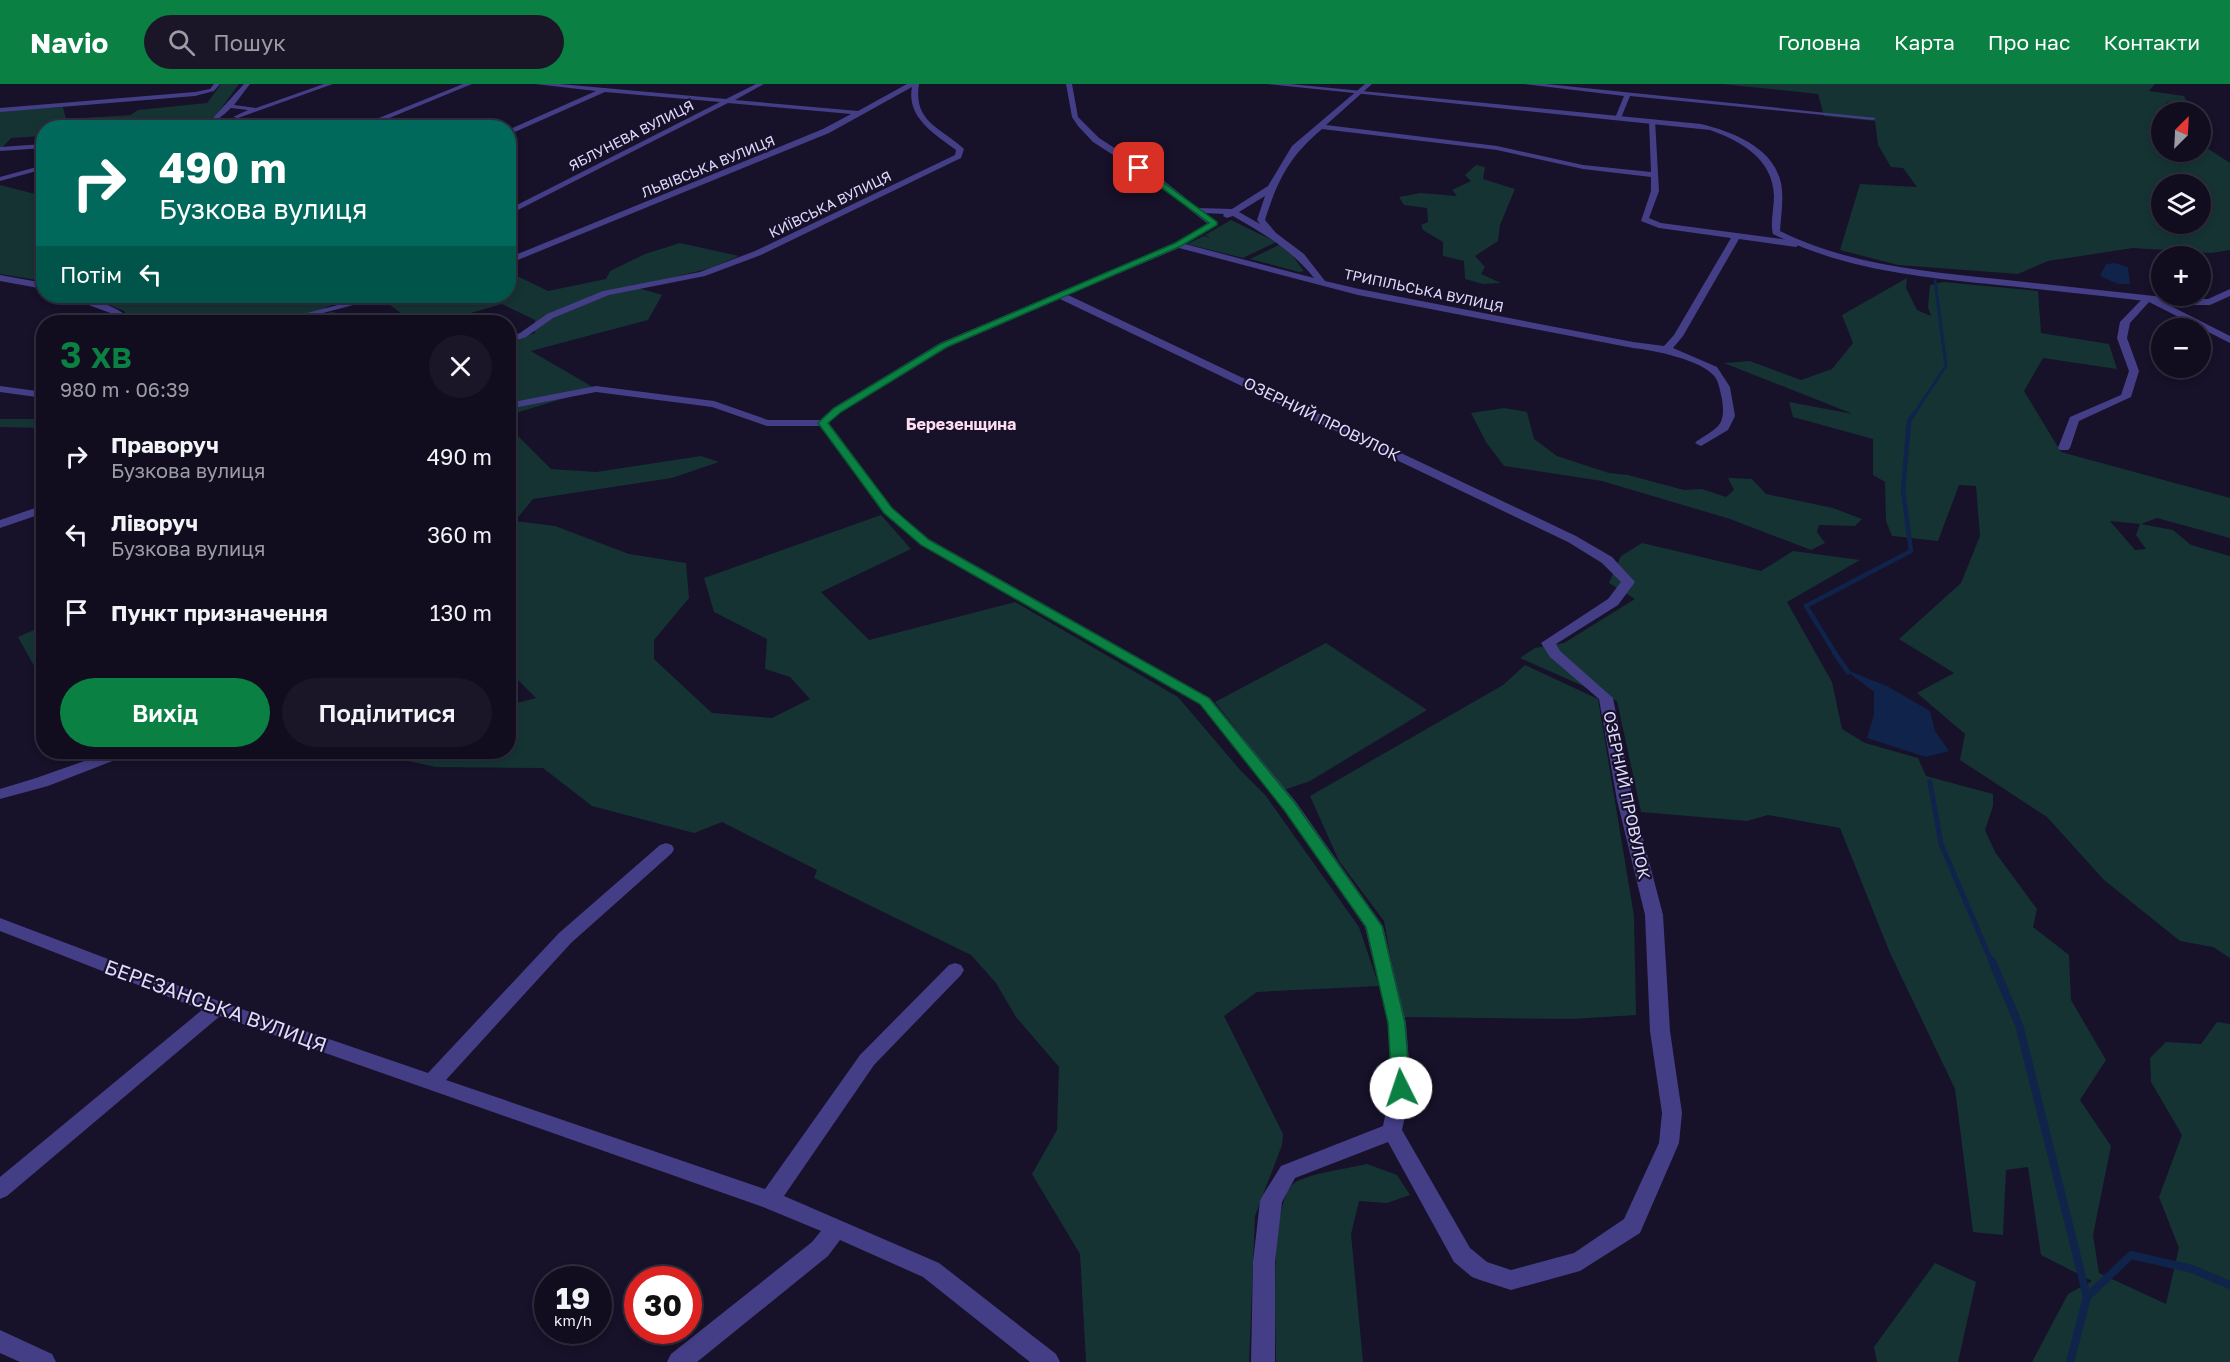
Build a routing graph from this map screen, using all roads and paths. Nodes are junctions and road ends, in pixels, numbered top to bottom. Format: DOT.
graph roads {
  1 [pos="218,84"];
  2 [pos="247,84"];
  3 [pos="330,84"];
  4 [pos="469,84"];
  5 [pos="538,84"];
  6 [pos="618,84"];
  7 [pos="761,84"];
  8 [pos="900,84"];
  9 [pos="913,84"];
  10 [pos="1069,84"];
  11 [pos="1270,84"];
  12 [pos="1526,84"];
  13 [pos="1364,86"];
  14 [pos="604,90"];
  15 [pos="1628,94"];
  16 [pos="729,101"];
  17 [pos="229,106"];
  18 [pos="0,110"];
  19 [pos="257,110"];
  20 [pos="858,112"];
  21 [pos="236,117"];
  22 [pos="1618,118"];
  23 [pos="1873,118"];
  24 [pos="215,120"];
  25 [pos="377,120"];
  26 [pos="1653,121"];
  27 [pos="1318,126"];
  28 [pos="516,129"];
  29 [pos="36,147"];
  30 [pos="0,149"];
  31 [pos="36,169"];
  32 [pos="1653,175"];
  33 [pos="0,179"];
  34 [pos="1271,188"];
  35 [pos="516,209"];
  36 [pos="1198,210"];
  37 [pos="1233,212"];
  38 [pos="1214,224"];
  39 [pos="1273,235"];
  40 [pos="1736,236"];
  41 [pos="1796,244"];
  42 [pos="1178,245"];
  43 [pos="516,258"];
  44 [pos="1,278"];
  45 [pos="1322,281"];
  46 [pos="36,285"];
  47 [pos="2230,292"];
  48 [pos="1060,295"];
  49 [pos="2148,298"];
  50 [pos="90,303"];
  51 [pos="353,303"];
  52 [pos="308,314"];
  53 [pos="121,315"];
  54 [pos="516,337"];
  55 [pos="2230,340"];
  56 [pos="1667,349"];
  57 [pos="0,389"];
  58 [pos="36,394"];
  59 [pos="516,404"];
  60 [pos="823,423"];
  61 [pos="1701,443"];
  62 [pos="2064,448"];
  63 [pos="36,512"];
  64 [pos="0,524"];
  65 [pos="104,759"];
  66 [pos="0,794"];
  67 [pos="666,849"];
  68 [pos="0,924"];
  69 [pos="955,970"];
  70 [pos="217,1008"];
  71 [pos="433,1082"];
  72 [pos="1392,1131"];
  73 [pos="0,1190"];
  74 [pos="770,1200"];
  75 [pos="837,1228"];
  76 [pos="0,1341"];
  77 [pos="44,1362"];
  78 [pos="680,1362"];
  79 [pos="1048,1362"];
  80 [pos="1263,1362"];
  1 -- 18 [label="street"];
  2 -- 17 [label="street"];
  3 -- 19 [label="street"];
  4 -- 25 [label="street"];
  5 -- 14 [label="street"];
  6 -- 14 [label="street"];
  7 -- 16 [label="street, ЯБЛУНЕВА ВУЛИЦЯ"];
  8 -- 9 [label="street"];
  9 -- 20 [label="street, ЛЬВІВСЬКА ВУЛИЦЯ"];
  9 -- 54 [label="street, КИЇВСЬКА ВУЛИЦЯ"];
  10 -- 36 [label="street"];
  11 -- 13 [label="street"];
  12 -- 15 [label="street"];
  13 -- 22 [label="street"];
  13 -- 27 [label="street"];
  14 -- 16 [label="street"];
  14 -- 28 [label="street"];
  15 -- 22 [label="street"];
  15 -- 23 [label="street"];
  16 -- 20 [label="street"];
  16 -- 35 [label="street, ЯБЛУНЕВА ВУЛИЦЯ"];
  17 -- 19 [label="street"];
  17 -- 24 [label="street"];
  19 -- 21 [label="street"];
  20 -- 43 [label="street, ЛЬВІВСЬКА ВУЛИЦЯ"];
  22 -- 26 [label="street"];
  26 -- 32 [label="street"];
  26 -- 41 [label="street"];
  27 -- 32 [label="street"];
  27 -- 34 [label="street"];
  29 -- 30 [label="street"];
  31 -- 33 [label="street"];
  32 -- 40 [label="street"];
  34 -- 37 [label="street"];
  34 -- 39 [label="street"];
  36 -- 37 [label="street"];
  36 -- 38 [label="street"];
  37 -- 38 [label="street"];
  37 -- 39 [label="street"];
  38 -- 42 [label="street"];
  39 -- 45 [label="street"];
  40 -- 41 [label="street"];
  40 -- 56 [label="street"];
  41 -- 49 [label="street"];
  42 -- 45 [label="street, ТРИПІЛЬСЬКА ВУЛИЦЯ"];
  42 -- 48 [label="street"];
  44 -- 46 [label="street"];
  45 -- 56 [label="street, ТРИПІЛЬСЬКА ВУЛИЦЯ"];
  47 -- 49 [label="street"];
  48 -- 60 [label="street"];
  48 -- 72 [label="street, ОЗЕРНИЙ ПРОВУЛОК"];
  49 -- 55 [label="street"];
  49 -- 62 [label="street"];
  50 -- 53 [label="street"];
  51 -- 52 [label="street"];
  56 -- 61 [label="street, ТРИПІЛЬСЬКА ВУЛИЦЯ"];
  57 -- 58 [label="street"];
  59 -- 60 [label="street"];
  60 -- 72 [label="street"];
  63 -- 64 [label="street"];
  65 -- 66 [label="street"];
  67 -- 71 [label="street"];
  68 -- 70 [label="street, БЕРЕЗАНСЬКА ВУЛИЦЯ"];
  69 -- 74 [label="street"];
  70 -- 71 [label="street, БЕРЕЗАНСЬКА ВУЛИЦЯ"];
  70 -- 73 [label="street"];
  71 -- 74 [label="street, БЕРЕЗАНСЬКА ВУЛИЦЯ"];
  72 -- 80 [label="street"];
  74 -- 75 [label="street, БЕРЕЗАНСЬКА ВУЛИЦЯ"];
  75 -- 78 [label="street"];
  75 -- 79 [label="street, БЕРЕЗАНСЬКА ВУЛИЦЯ"];
  76 -- 77 [label="street"];
}
